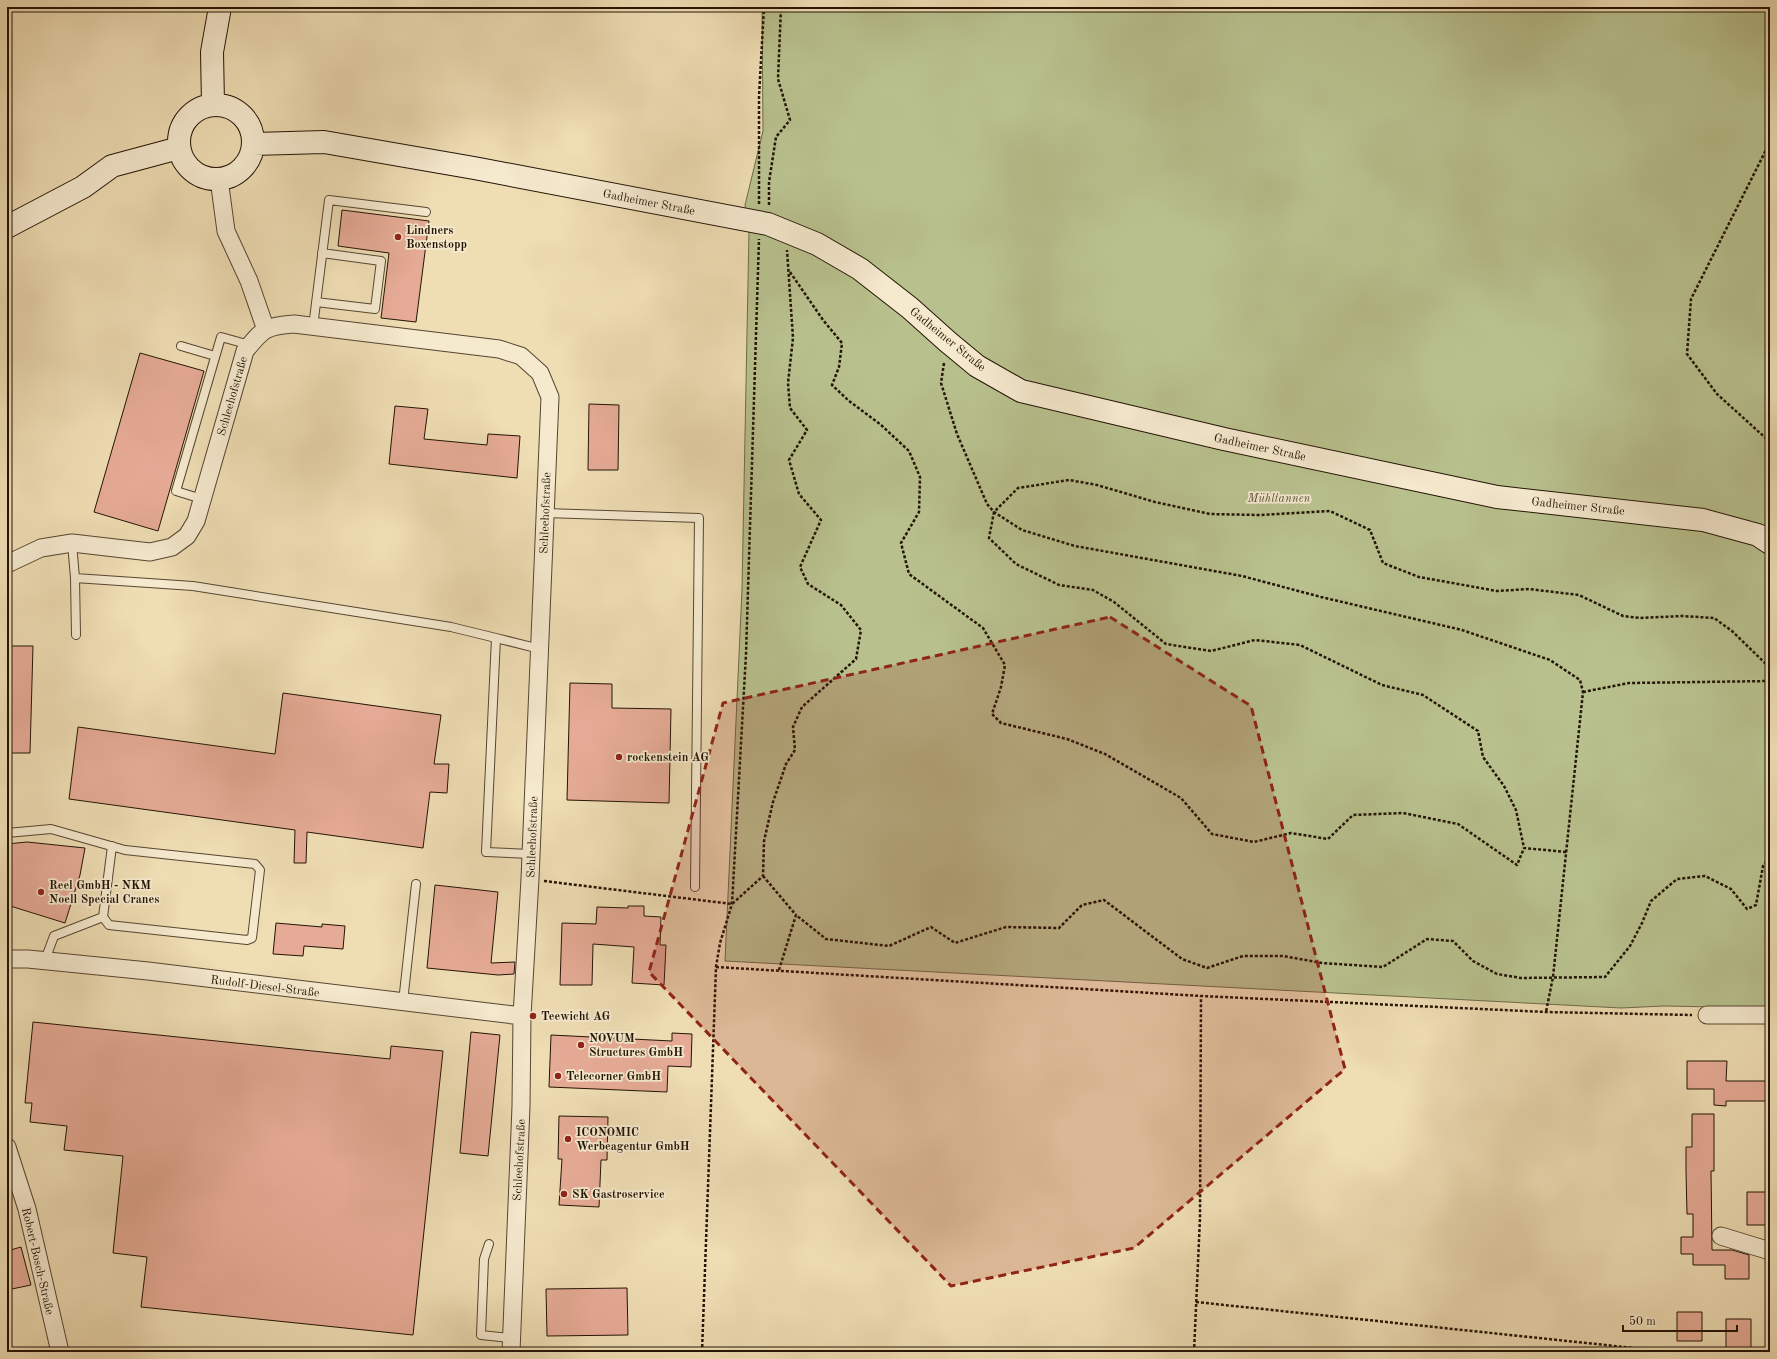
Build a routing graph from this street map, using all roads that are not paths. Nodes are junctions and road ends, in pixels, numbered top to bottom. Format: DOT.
graph roads {
  1 [pos="220,7"];
  2 [pos="213,104"];
  3 [pos="253,144"];
  4 [pos="179,148"];
  5 [pos="219,179"];
  6 [pos="426,212"];
  7 [pos="7,227"];
  8 [pos="322,253"];
  9 [pos="316,302"];
  10 [pos="313,327"];
  11 [pos="266,330"];
  12 [pos="250,345"];
  13 [pos="180,346"];
  14 [pos="215,356"];
  15 [pos="202,499"];
  16 [pos="545,512"];
  17 [pos="72,542"];
  18 [pos="1770,543"];
  19 [pos="7,564"];
  20 [pos="75,578"];
  21 [pos="76,635"];
  22 [pos="496,638"];
  23 [pos="540,649"];
  24 [pos="7,833"];
  25 [pos="112,846"];
  26 [pos="531,854"];
  27 [pos="416,884"];
  28 [pos="695,887"];
  29 [pos="103,917"];
  30 [pos="7,959"];
  31 [pos="45,960"];
  32 [pos="403,1002"];
  33 [pos="1707,1015"];
  34 [pos="1770,1015"];
  35 [pos="522,1016"];
  36 [pos="7,1147"];
  37 [pos="1721,1236"];
  38 [pos="489,1244"];
  39 [pos="1770,1251"];
  40 [pos="511,1345"];
  41 [pos="60,1352"];
  1 -- 2 [label="street"];
  2 -- 3 [label="street"];
  2 -- 4 [label="street"];
  3 -- 5 [label="street"];
  3 -- 18 [label="street, Gadheimer Straße"];
  4 -- 5 [label="street"];
  4 -- 7 [label="street"];
  5 -- 11 [label="street"];
  6 -- 8 [label="lane"];
  8 -- 9 [label="lane"];
  8 -- 9 [label="lane"];
  9 -- 10 [label="lane"];
  10 -- 11 [label="street, Schleehofstraße"];
  10 -- 16 [label="street, Schleehofstraße"];
  11 -- 12 [label="street, Schleehofstraße"];
  12 -- 14 [label="lane"];
  12 -- 15 [label="street, Schleehofstraße"];
  13 -- 14 [label="lane"];
  14 -- 15 [label="lane"];
  15 -- 17 [label="street, Schleehofstraße"];
  16 -- 23 [label="street, Schleehofstraße"];
  16 -- 28 [label="lane"];
  17 -- 19 [label="street, Schleehofstraße"];
  17 -- 20 [label="lane"];
  20 -- 21 [label="lane"];
  20 -- 22 [label="lane"];
  22 -- 23 [label="lane"];
  22 -- 26 [label="lane"];
  23 -- 26 [label="street, Schleehofstraße"];
  24 -- 25 [label="lane"];
  25 -- 29 [label="lane"];
  25 -- 29 [label="lane"];
  26 -- 35 [label="street, Schleehofstraße"];
  27 -- 32 [label="lane"];
  29 -- 31 [label="lane"];
  30 -- 31 [label="street, Rudolf-Diesel-Straße"];
  31 -- 32 [label="street, Rudolf-Diesel-Straße"];
  32 -- 35 [label="street, Rudolf-Diesel-Straße"];
  33 -- 34 [label="street"];
  35 -- 40 [label="street, Schleehofstraße"];
  36 -- 41 [label="street, Robert-Bosch-Straße"];
  37 -- 39 [label="street"];
  38 -- 40 [label="lane"];
}
